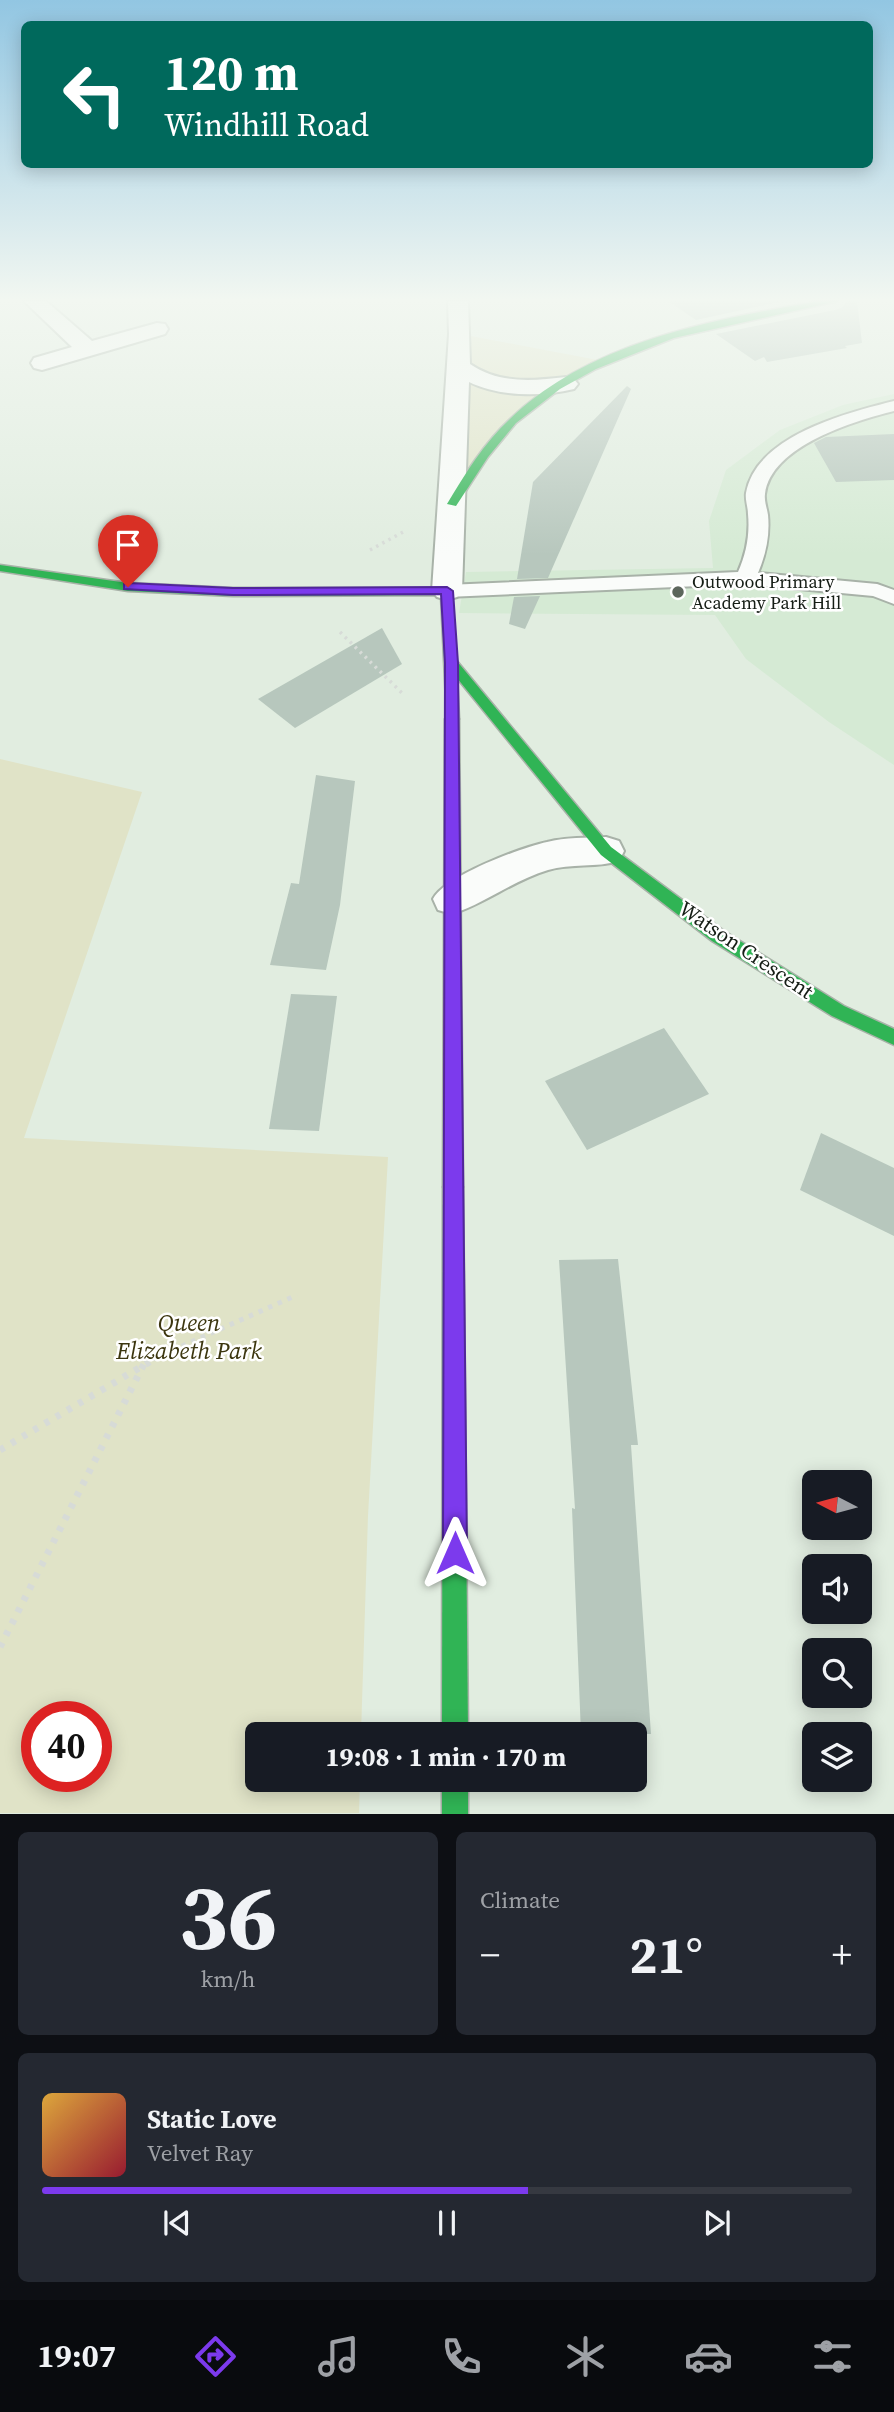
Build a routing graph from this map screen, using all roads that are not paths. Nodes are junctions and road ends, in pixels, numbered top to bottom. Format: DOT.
graph roads {
  1 [pos="457,386"];
  2 [pos="505,386"];
  3 [pos="555,386"];
  4 [pos="563,386"];
  5 [pos="894,406"];
  6 [pos="452,504"];
  7 [pos="0,568"];
  8 [pos="745,578"];
  9 [pos="447,591"];
  10 [pos="894,598"];
  11 [pos="452,663"];
  12 [pos="607,851"];
  13 [pos="452,899"];
  14 [pos="894,1037"];
  15 [pos="455,1722"];
  16 [pos="455,1792"];
  17 [pos="455,1814"];
  1 -- 6 [label="street"];
  2 -- 3 [label="street"];
  4 -- 6 [label="street"];
  5 -- 8 [label="lane"];
  6 -- 9 [label="street"];
  7 -- 9 [label="street"];
  8 -- 9 [label="lane"];
  8 -- 10 [label="lane"];
  9 -- 11 [label="street"];
  11 -- 12 [label="street, Watson Crescent"];
  11 -- 13 [label="street"];
  12 -- 13 [label="street"];
  12 -- 14 [label="street, Watson Crescent"];
  13 -- 15 [label="street"];
  16 -- 17 [label="street"];
}
